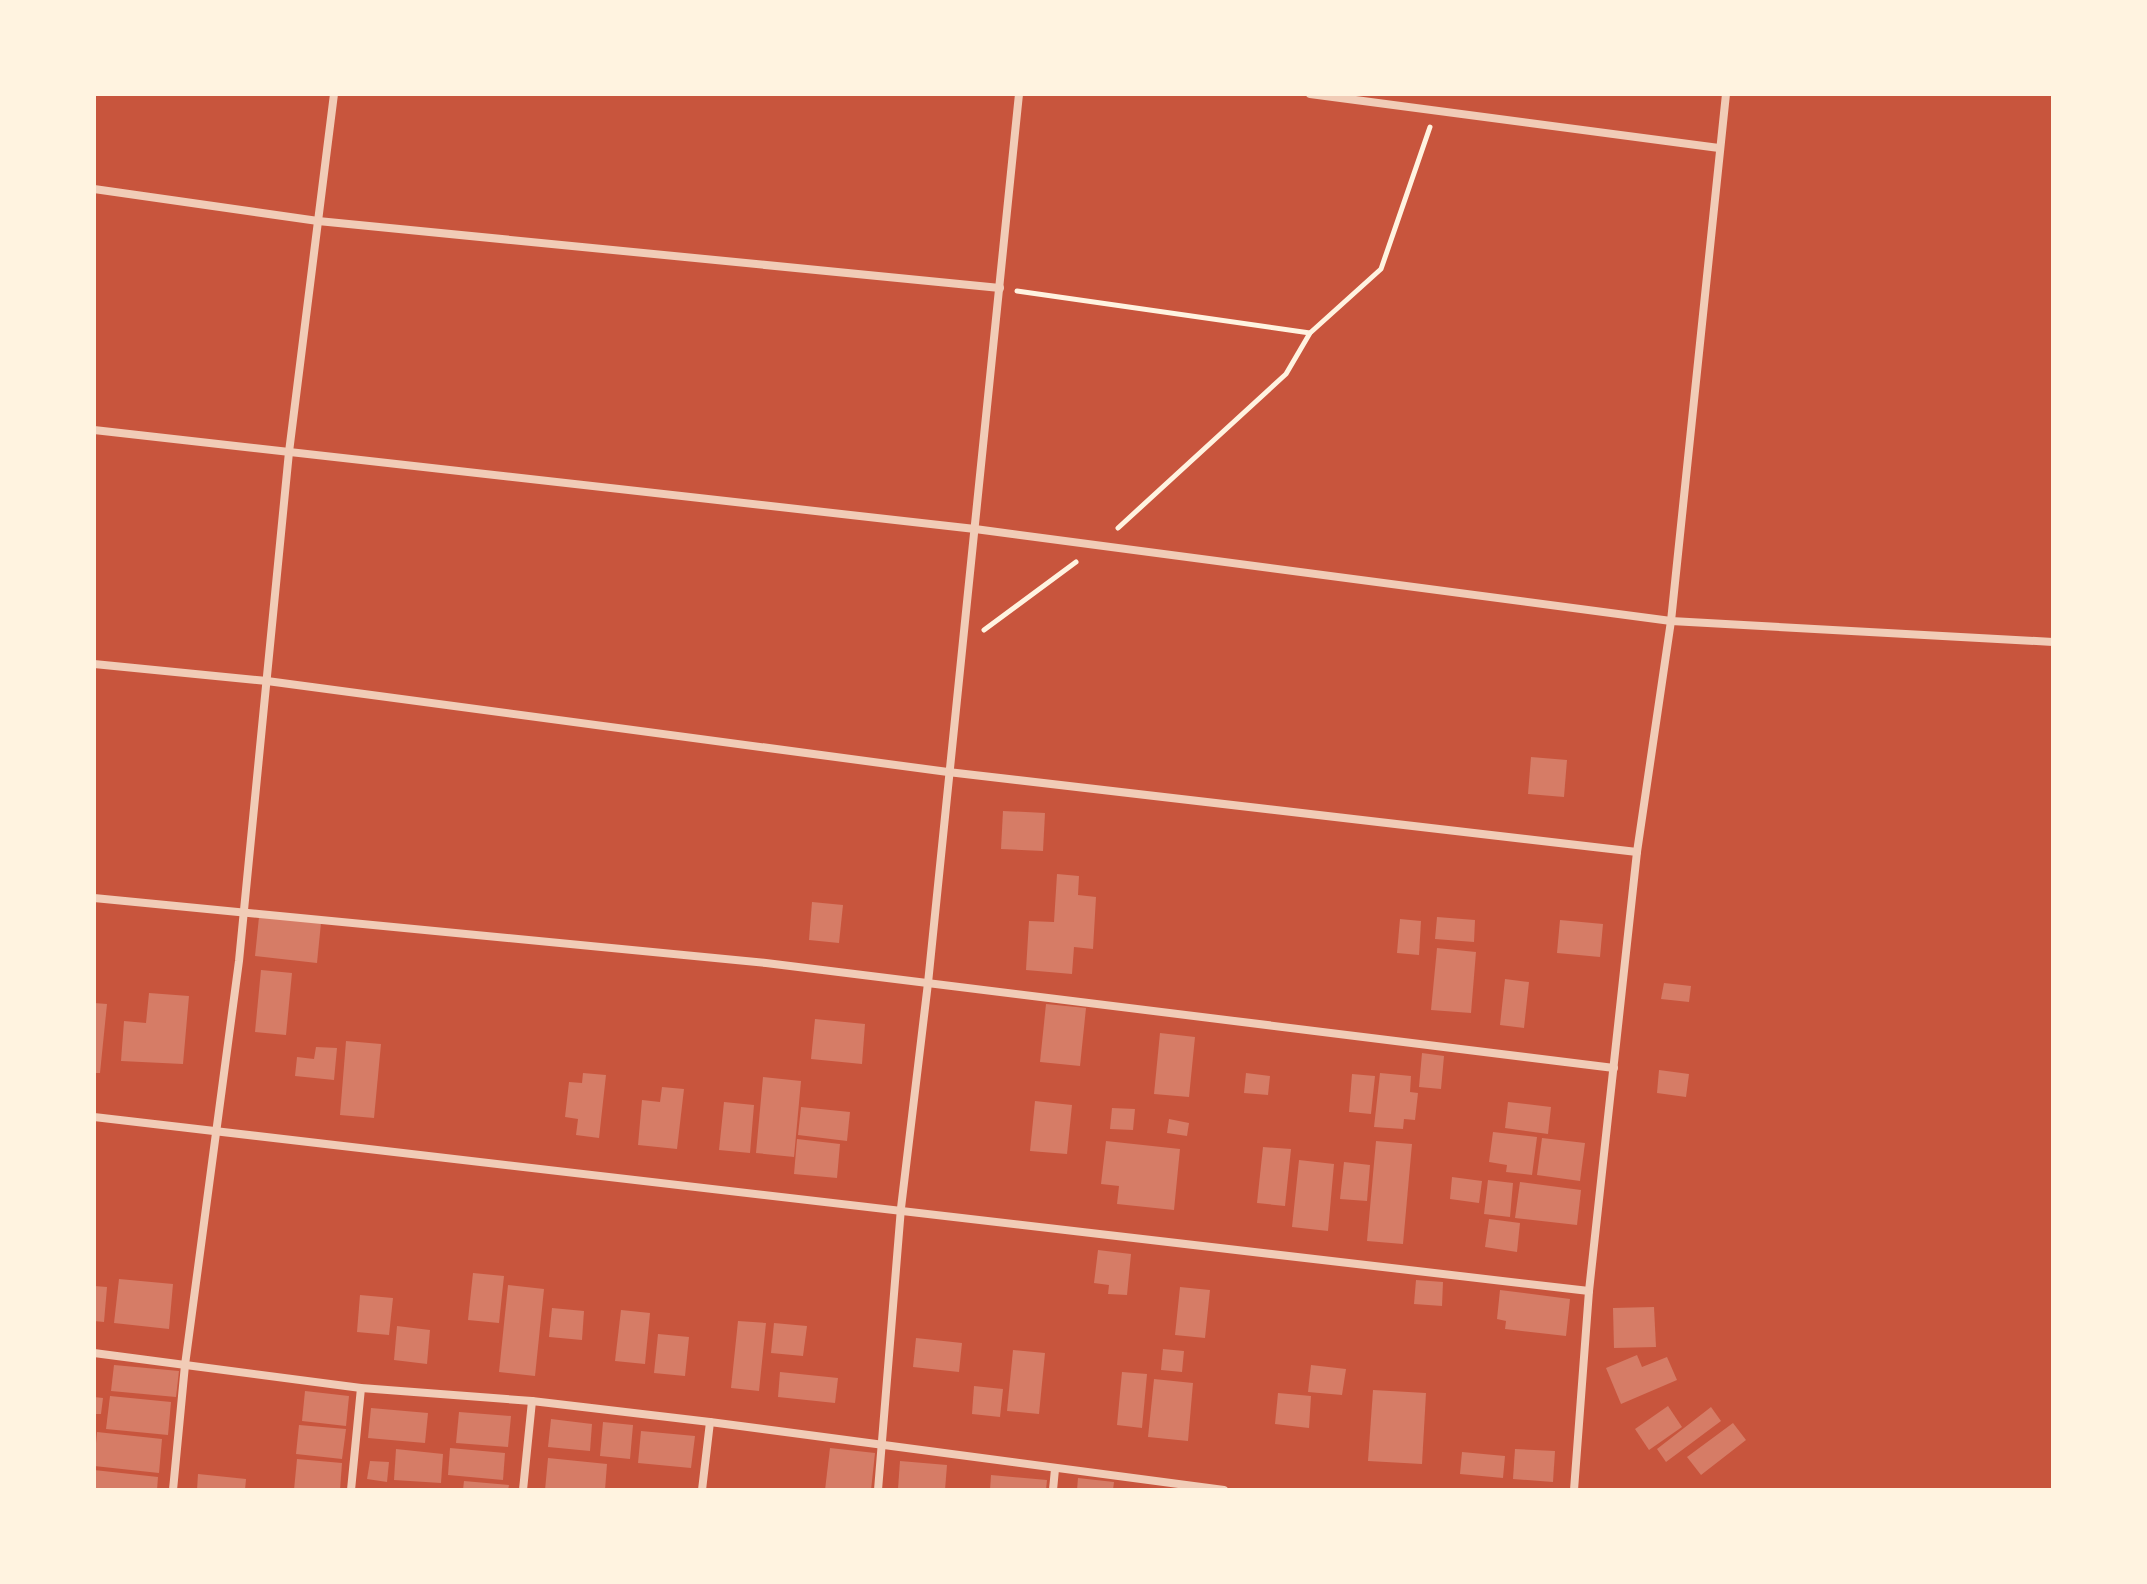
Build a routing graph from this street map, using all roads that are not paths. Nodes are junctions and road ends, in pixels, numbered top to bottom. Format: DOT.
graph roads {
  1 [pos="334,94"];
  2 [pos="1019,94"];
  3 [pos="1310,94"];
  4 [pos="1726,94"];
  5 [pos="1719,148"];
  6 [pos="94,189"];
  7 [pos="318,221"];
  8 [pos="1000,288"];
  9 [pos="94,430"];
  10 [pos="289,452"];
  11 [pos="975,529"];
  12 [pos="1671,621"];
  13 [pos="2053,642"];
  14 [pos="94,664"];
  15 [pos="267,681"];
  16 [pos="948,772"];
  17 [pos="1637,852"];
  18 [pos="94,898"];
  19 [pos="245,913"];
  20 [pos="928,983"];
  21 [pos="1614,1068"];
  22 [pos="94,1117"];
  23 [pos="219,1130"];
  24 [pos="901,1208"];
  25 [pos="1589,1291"];
  26 [pos="94,1353"];
  27 [pos="185,1365"];
  28 [pos="361,1388"];
  29 [pos="532,1401"];
  30 [pos="710,1422"];
  31 [pos="884,1444"];
  32 [pos="1055,1469"];
  33 [pos="173,1490"];
  34 [pos="351,1490"];
  35 [pos="523,1490"];
  36 [pos="702,1490"];
  37 [pos="878,1490"];
  38 [pos="1053,1490"];
  39 [pos="1224,1490"];
  40 [pos="1574,1490"];
  1 -- 7 [label="street"];
  2 -- 8 [label="street"];
  3 -- 5 [label="street"];
  4 -- 5 [label="street"];
  5 -- 12 [label="street"];
  6 -- 7 [label="street"];
  7 -- 8 [label="street"];
  7 -- 10 [label="street"];
  8 -- 11 [label="street"];
  9 -- 10 [label="street"];
  10 -- 11 [label="street"];
  10 -- 15 [label="street"];
  11 -- 12 [label="street"];
  11 -- 16 [label="street"];
  12 -- 13 [label="street"];
  12 -- 17 [label="street"];
  14 -- 15 [label="street"];
  15 -- 16 [label="street"];
  15 -- 19 [label="street"];
  16 -- 17 [label="street"];
  16 -- 20 [label="street"];
  17 -- 21 [label="street"];
  18 -- 19 [label="street"];
  19 -- 20 [label="street"];
  19 -- 23 [label="street"];
  20 -- 21 [label="street"];
  20 -- 24 [label="street"];
  21 -- 25 [label="street"];
  22 -- 23 [label="street"];
  23 -- 24 [label="street"];
  23 -- 27 [label="street"];
  24 -- 25 [label="street"];
  24 -- 31 [label="street"];
  25 -- 40 [label="street"];
  26 -- 27 [label="street"];
  27 -- 28 [label="street"];
  27 -- 33 [label="street"];
  28 -- 29 [label="street"];
  28 -- 34 [label="street"];
  29 -- 30 [label="street"];
  29 -- 35 [label="street"];
  30 -- 31 [label="street"];
  30 -- 36 [label="street"];
  31 -- 32 [label="street"];
  31 -- 37 [label="street"];
  32 -- 38 [label="street"];
  32 -- 39 [label="street"];
}
